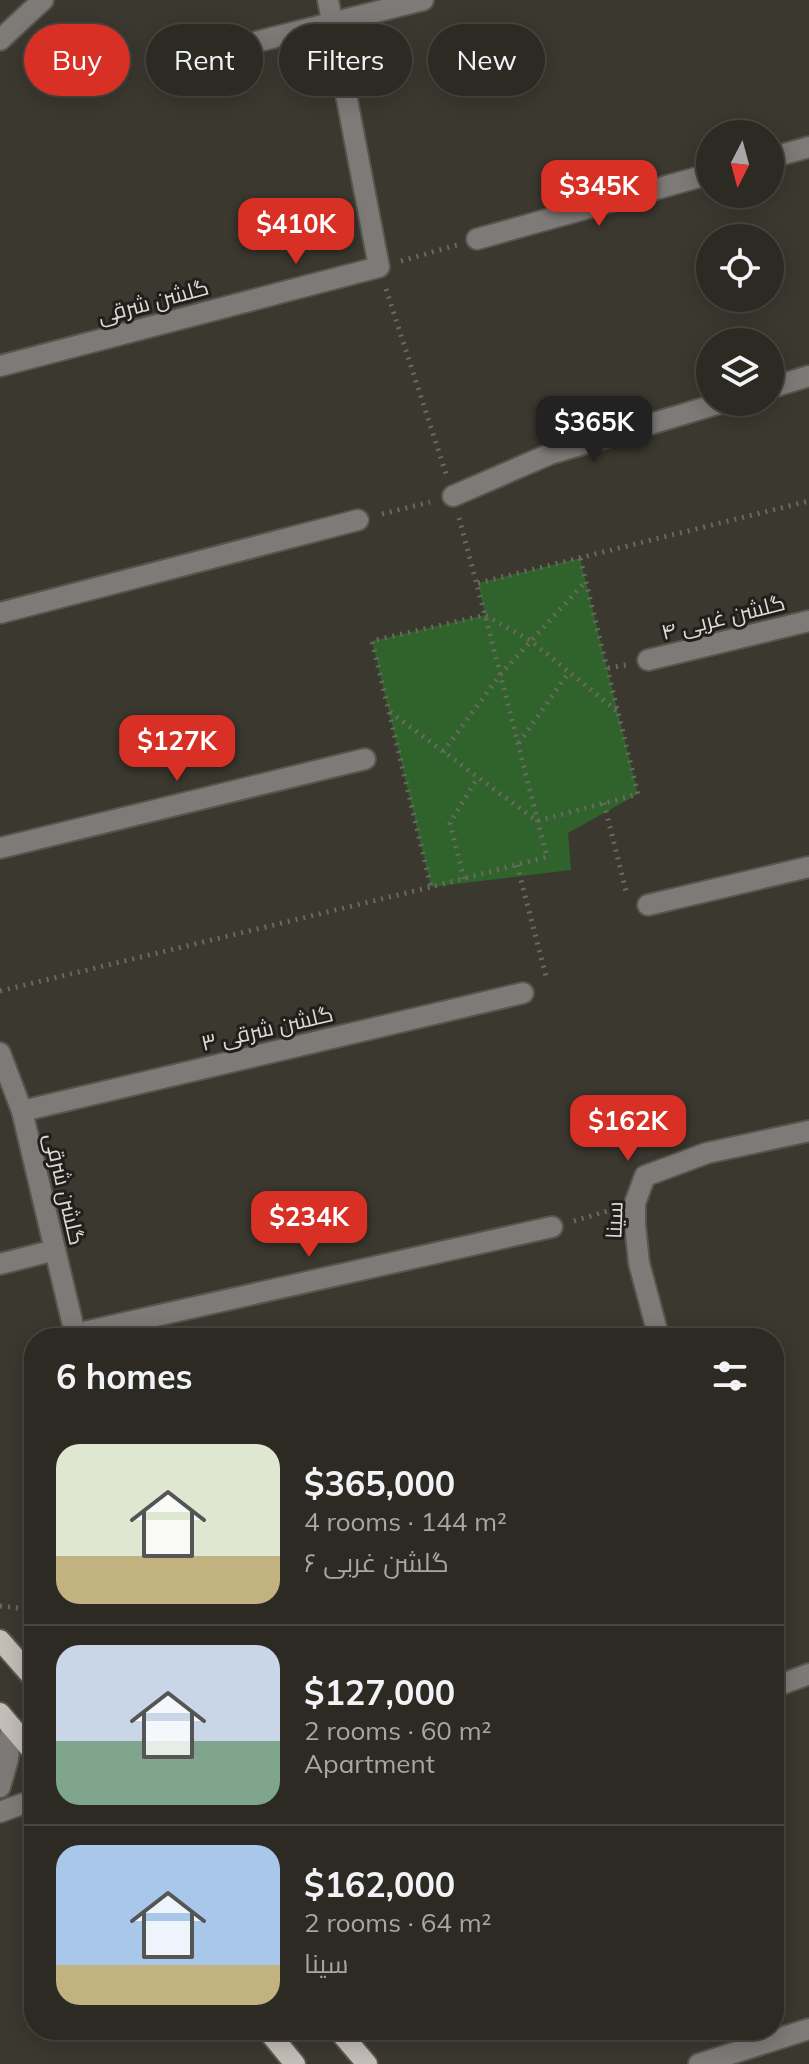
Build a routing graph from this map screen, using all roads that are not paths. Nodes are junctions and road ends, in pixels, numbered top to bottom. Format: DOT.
graph roads {
  1 [pos="43,0"];
  2 [pos="328,0"];
  3 [pos="423,0"];
  4 [pos="332,23"];
  5 [pos="0,40"];
  6 [pos="263,40"];
  7 [pos="809,147"];
  8 [pos="784,154"];
  9 [pos="696,178"];
  10 [pos="477,239"];
  11 [pos="0,366"];
  12 [pos="809,376"];
  13 [pos="784,384"];
  14 [pos="696,410"];
  15 [pos="453,496"];
  16 [pos="358,520"];
  17 [pos="0,613"];
  18 [pos="809,621"];
  19 [pos="648,660"];
  20 [pos="365,759"];
  21 [pos="0,848"];
  22 [pos="809,867"];
  23 [pos="648,905"];
  24 [pos="523,993"];
  25 [pos="0,1053"];
  26 [pos="22,1111"];
  27 [pos="809,1131"];
  28 [pos="552,1227"];
  29 [pos="55,1250"];
  30 [pos="0,1264"];
  31 [pos="73,1328"];
  32 [pos="110,1328"];
  33 [pos="656,1328"];
  34 [pos="0,1640"];
  35 [pos="24,1668"];
  36 [pos="809,1674"];
  37 [pos="784,1683"];
  38 [pos="6,1720"];
  39 [pos="24,1741"];
  40 [pos="0,1787"];
  41 [pos="24,1804"];
  42 [pos="0,1812"];
  43 [pos="809,2029"];
  44 [pos="784,2037"];
  45 [pos="275,2040"];
  46 [pos="347,2040"];
  47 [pos="774,2040"];
  48 [pos="295,2064"];
  49 [pos="367,2064"];
  50 [pos="699,2064"];
  1 -- 5 [label="street"];
  2 -- 4 [label="street"];
  3 -- 4 [label="street"];
  4 -- 6 [label="street"];
  4 -- 11 [label="street, گلشن شرقی"];
  7 -- 8 [label="street"];
  9 -- 10 [label="street"];
  12 -- 13 [label="street"];
  14 -- 15 [label="street"];
  16 -- 17 [label="street"];
  18 -- 19 [label="street, گلشن غربی ۴"];
  20 -- 21 [label="street"];
  22 -- 23 [label="street"];
  24 -- 26 [label="street, گلشن شرقی ۳"];
  25 -- 26 [label="street, گلشن شرقی"];
  26 -- 29 [label="street, گلشن شرقی"];
  27 -- 33 [label="street, سینا"];
  28 -- 32 [label="street"];
  29 -- 30 [label="street"];
  29 -- 31 [label="street, گلشن شرقی"];
  34 -- 35 [label="main road"];
  36 -- 37 [label="street"];
  38 -- 39 [label="main road"];
  38 -- 40 [label="street"];
  41 -- 42 [label="street"];
  43 -- 44 [label="street"];
  45 -- 48 [label="main road"];
  46 -- 49 [label="main road"];
  47 -- 50 [label="street"];
}
